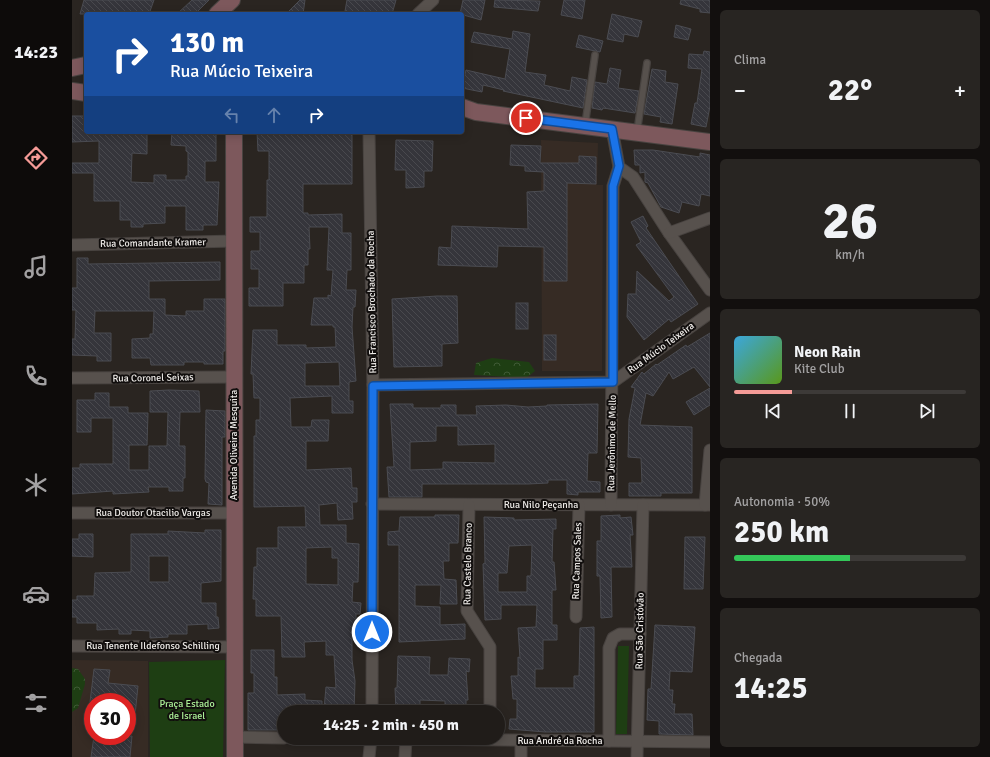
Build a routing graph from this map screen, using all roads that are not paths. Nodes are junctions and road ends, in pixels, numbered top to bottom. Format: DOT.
graph roads {
  1 [pos="232,0"];
  2 [pos="432,0"];
  3 [pos="220,12"];
  4 [pos="420,12"];
  5 [pos="595,56"];
  6 [pos="647,63"];
  7 [pos="84,65"];
  8 [pos="72,68"];
  9 [pos="72,91"];
  10 [pos="84,93"];
  11 [pos="467,111"];
  12 [pos="585,126"];
  13 [pos="612,129"];
  14 [pos="637,133"];
  15 [pos="234,134"];
  16 [pos="369,134"];
  17 [pos="710,142"];
  18 [pos="619,166"];
  19 [pos="710,218"];
  20 [pos="669,233"];
  21 [pos="234,241"];
  22 [pos="72,245"];
  23 [pos="710,290"];
  24 [pos="710,313"];
  25 [pos="234,377"];
  26 [pos="72,378"];
  27 [pos="613,382"];
  28 [pos="373,386"];
  29 [pos="710,450"];
  30 [pos="372,504"];
  31 [pos="469,505"];
  32 [pos="579,505"];
  33 [pos="611,505"];
  34 [pos="643,505"];
  35 [pos="707,505"];
  36 [pos="72,513"];
  37 [pos="234,513"];
  38 [pos="576,616"];
  39 [pos="640,634"];
  40 [pos="72,646"];
  41 [pos="235,646"];
  42 [pos="372,705"];
  43 [pos="490,705"];
  44 [pos="235,737"];
  45 [pos="277,738"];
  46 [pos="505,740"];
  47 [pos="522,741"];
  48 [pos="609,741"];
  49 [pos="637,742"];
  50 [pos="710,742"];
  51 [pos="371,745"];
  52 [pos="406,745"];
  53 [pos="235,757"];
  54 [pos="369,757"];
  55 [pos="405,757"];
  56 [pos="521,757"];
  57 [pos="637,757"];
  1 -- 3 [label="street"];
  2 -- 4 [label="street"];
  5 -- 12 [label="lane"];
  6 -- 14 [label="lane"];
  7 -- 8 [label="street"];
  9 -- 10 [label="street"];
  11 -- 12 [label="street"];
  12 -- 13 [label="street"];
  13 -- 14 [label="street"];
  13 -- 18 [label="street"];
  14 -- 17 [label="street"];
  15 -- 21 [label="street, Avenida Oliveira Mesquita"];
  16 -- 28 [label="street, Rua Francisco Brochado da Rocha"];
  18 -- 20 [label="street"];
  18 -- 27 [label="street, Rua Jerônimo de Mello"];
  19 -- 20 [label="street"];
  20 -- 23 [label="street"];
  21 -- 22 [label="street, Rua Comandante Kramer"];
  21 -- 25 [label="street, Avenida Oliveira Mesquita"];
  24 -- 27 [label="street, Rua Múcio Teixeira"];
  25 -- 26 [label="street, Rua Coronel Seixas"];
  25 -- 37 [label="street, Avenida Oliveira Mesquita"];
  27 -- 28 [label="street"];
  27 -- 33 [label="street, Rua Jerônimo de Mello"];
  28 -- 30 [label="street, Rua Francisco Brochado da Rocha"];
  29 -- 35 [label="street"];
  30 -- 31 [label="street, Rua Nilo Peçanha"];
  30 -- 42 [label="street, Rua Francisco Brochado da Rocha"];
  31 -- 32 [label="street, Rua Nilo Peçanha"];
  31 -- 43 [label="street, Rua Castelo Branco"];
  32 -- 33 [label="street, Rua Nilo Peçanha"];
  32 -- 38 [label="street, Rua Campos Sales"];
  33 -- 34 [label="street, Rua Nilo Peçanha"];
  34 -- 35 [label="street, Rua Nilo Peçanha"];
  34 -- 39 [label="street, Rua São Cristóvão"];
  36 -- 37 [label="street, Rua Doutor Otacilio Vargas"];
  37 -- 41 [label="street, Avenida Oliveira Mesquita"];
  39 -- 48 [label="street"];
  39 -- 49 [label="street, Rua São Cristóvão"];
  40 -- 41 [label="street, Rua Tenente Ildefonso Schilling"];
  41 -- 44 [label="street, Avenida Oliveira Mesquita"];
  44 -- 45 [label="street"];
  44 -- 53 [label="street, Avenida Oliveira Mesquita"];
  46 -- 47 [label="street, Rua André da Rocha"];
  47 -- 48 [label="street, Rua André da Rocha"];
  47 -- 56 [label="street"];
  48 -- 49 [label="street, Rua André da Rocha"];
  49 -- 50 [label="street, Rua André da Rocha"];
  49 -- 57 [label="street, Rua São Cristóvão"];
  51 -- 54 [label="street"];
  52 -- 55 [label="street"];
}
